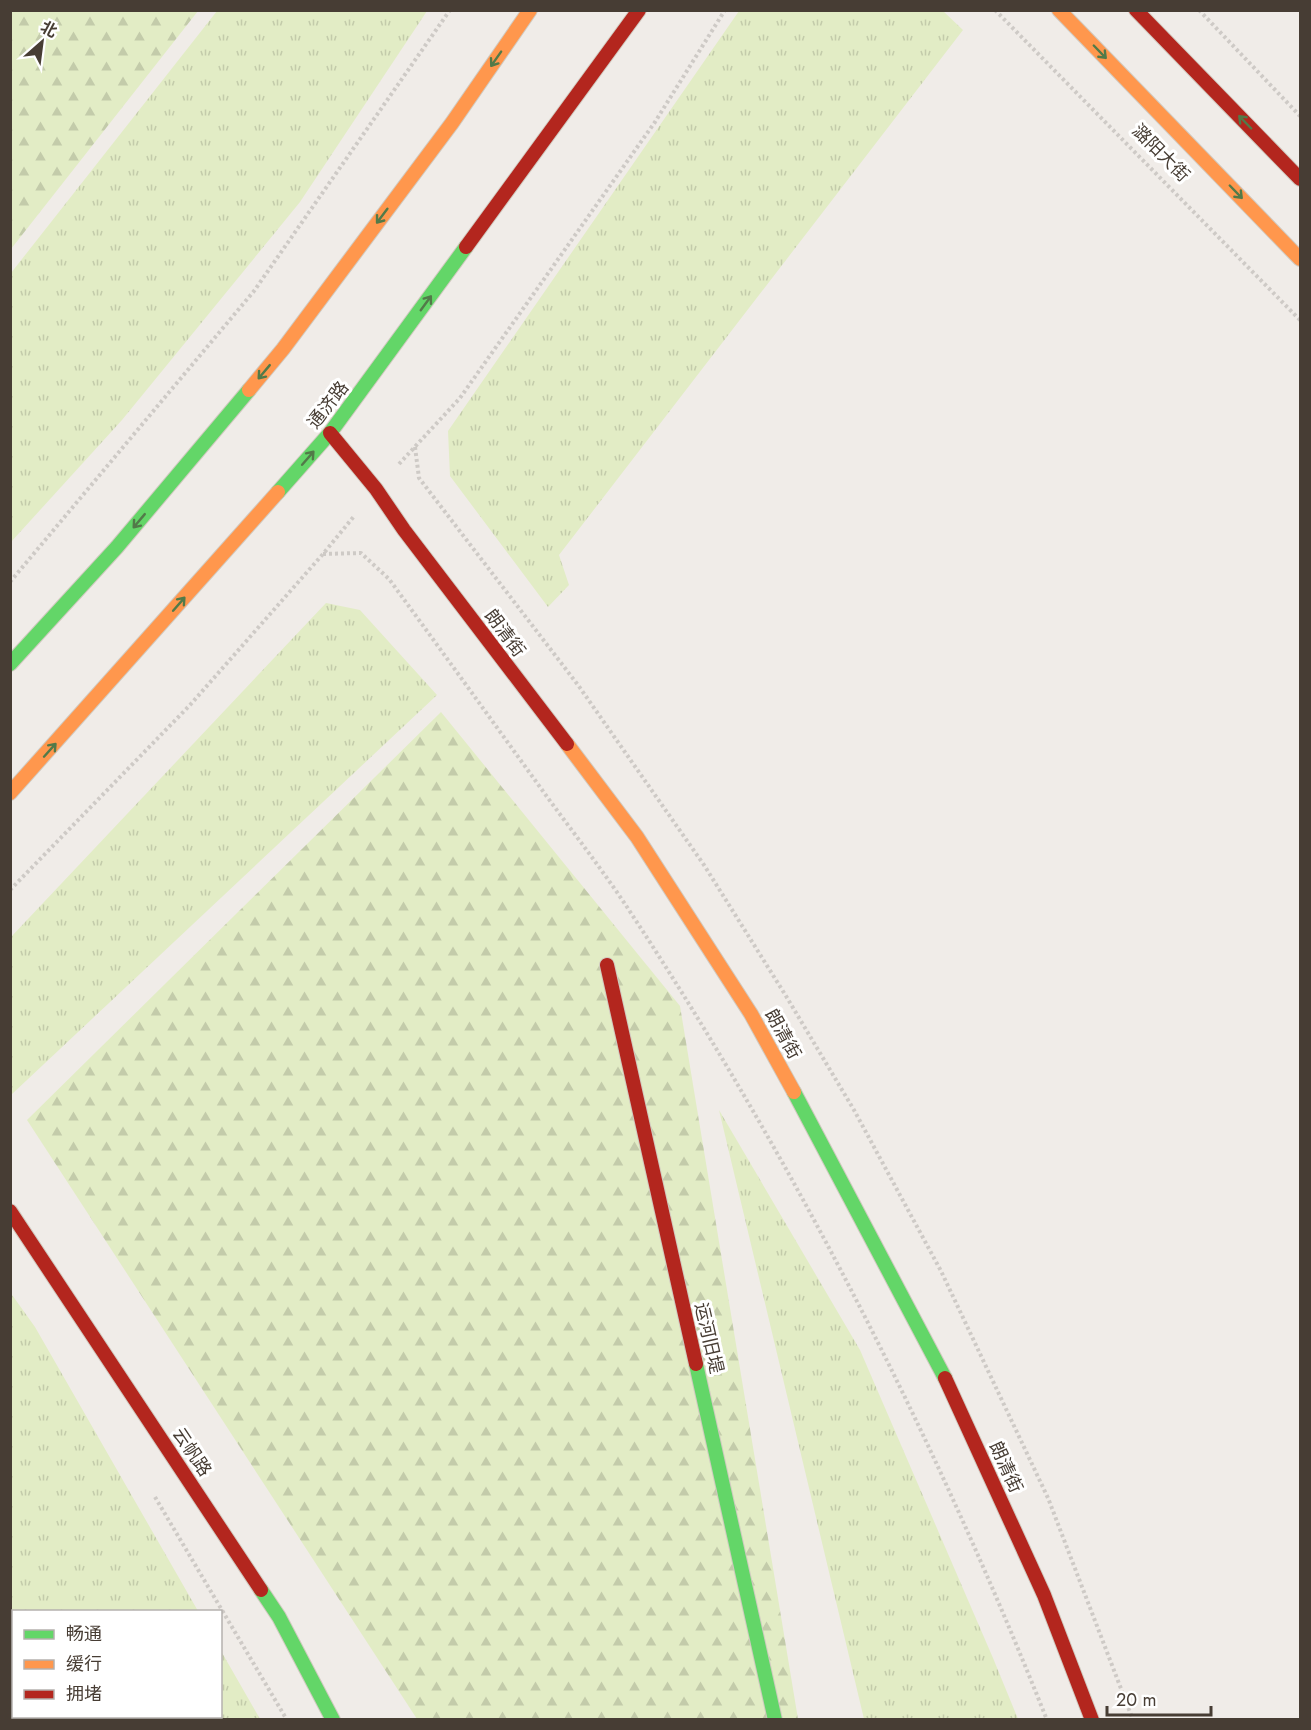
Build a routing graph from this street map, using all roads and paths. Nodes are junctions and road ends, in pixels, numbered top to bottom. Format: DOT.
graph roads {
  1 [pos="450,10"];
  2 [pos="530,10"];
  3 [pos="639,10"];
  4 [pos="995,10"];
  5 [pos="1059,10"];
  6 [pos="1136,10"];
  7 [pos="1199,10"];
  8 [pos="1300,116"];
  9 [pos="1300,179"];
  10 [pos="1300,259"];
  11 [pos="1300,320"];
  12 [pos="330,433"];
  13 [pos="323,554"];
  14 [pos="10,582"];
  15 [pos="10,664"];
  16 [pos="10,793"];
  17 [pos="607,965"];
  18 [pos="10,1211"];
  19 [pos="155,1496"];
  20 [pos="287,1719"];
  21 [pos="333,1719"];
  22 [pos="775,1719"];
  23 [pos="1047,1719"];
  24 [pos="1092,1719"];
  1 -- 14 [label="path"];
  2 -- 15 [label="street, one-way"];
  12 -- 3 [label="street, 通济路, one-way"];
  4 -- 11 [label="path, 潞阳大街"];
  5 -- 10 [label="street, 潞阳大街, one-way"];
  9 -- 6 [label="street, one-way"];
  7 -- 8 [label="path"];
  16 -- 12 [label="street, 通济路, one-way"];
  12 -- 24 [label="street, 朗清街"];
  13 -- 23 [label="path"];
  17 -- 22 [label="street, 运河旧堤"];
  18 -- 21 [label="street, 云帆路"];
  19 -- 20 [label="path"];
}
